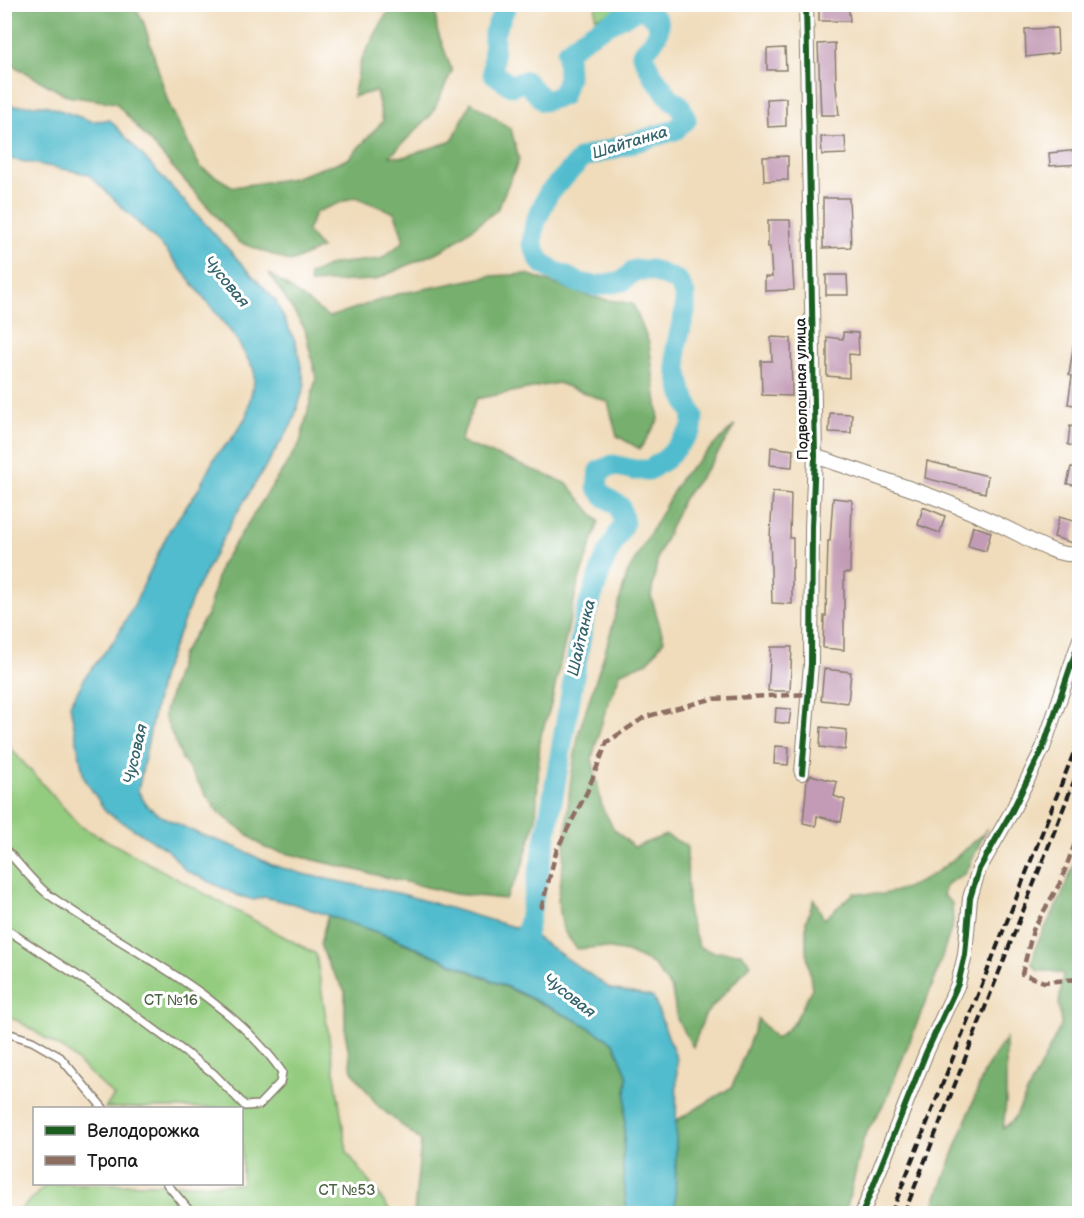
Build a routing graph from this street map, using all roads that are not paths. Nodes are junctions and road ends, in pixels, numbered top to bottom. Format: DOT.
graph roads {
  1 [pos="806,4"];
  2 [pos="815,456"];
  3 [pos="1080,553"];
  4 [pos="1080,639"];
  5 [pos="802,773"];
  6 [pos="4,849"];
  7 [pos="4,928"];
  8 [pos="4,1032"];
  9 [pos="103,1107"];
  10 [pos="168,1185"];
  11 [pos="192,1214"];
  12 [pos="862,1214"];
  1 -- 2 [label="street, Подволошная улица"];
  2 -- 3 [label="street"];
  2 -- 5 [label="street, Подволошная улица"];
  4 -- 12 [label="street"];
  6 -- 7 [label="lane"];
  8 -- 9 [label="lane"];
  10 -- 11 [label="lane"];
}
